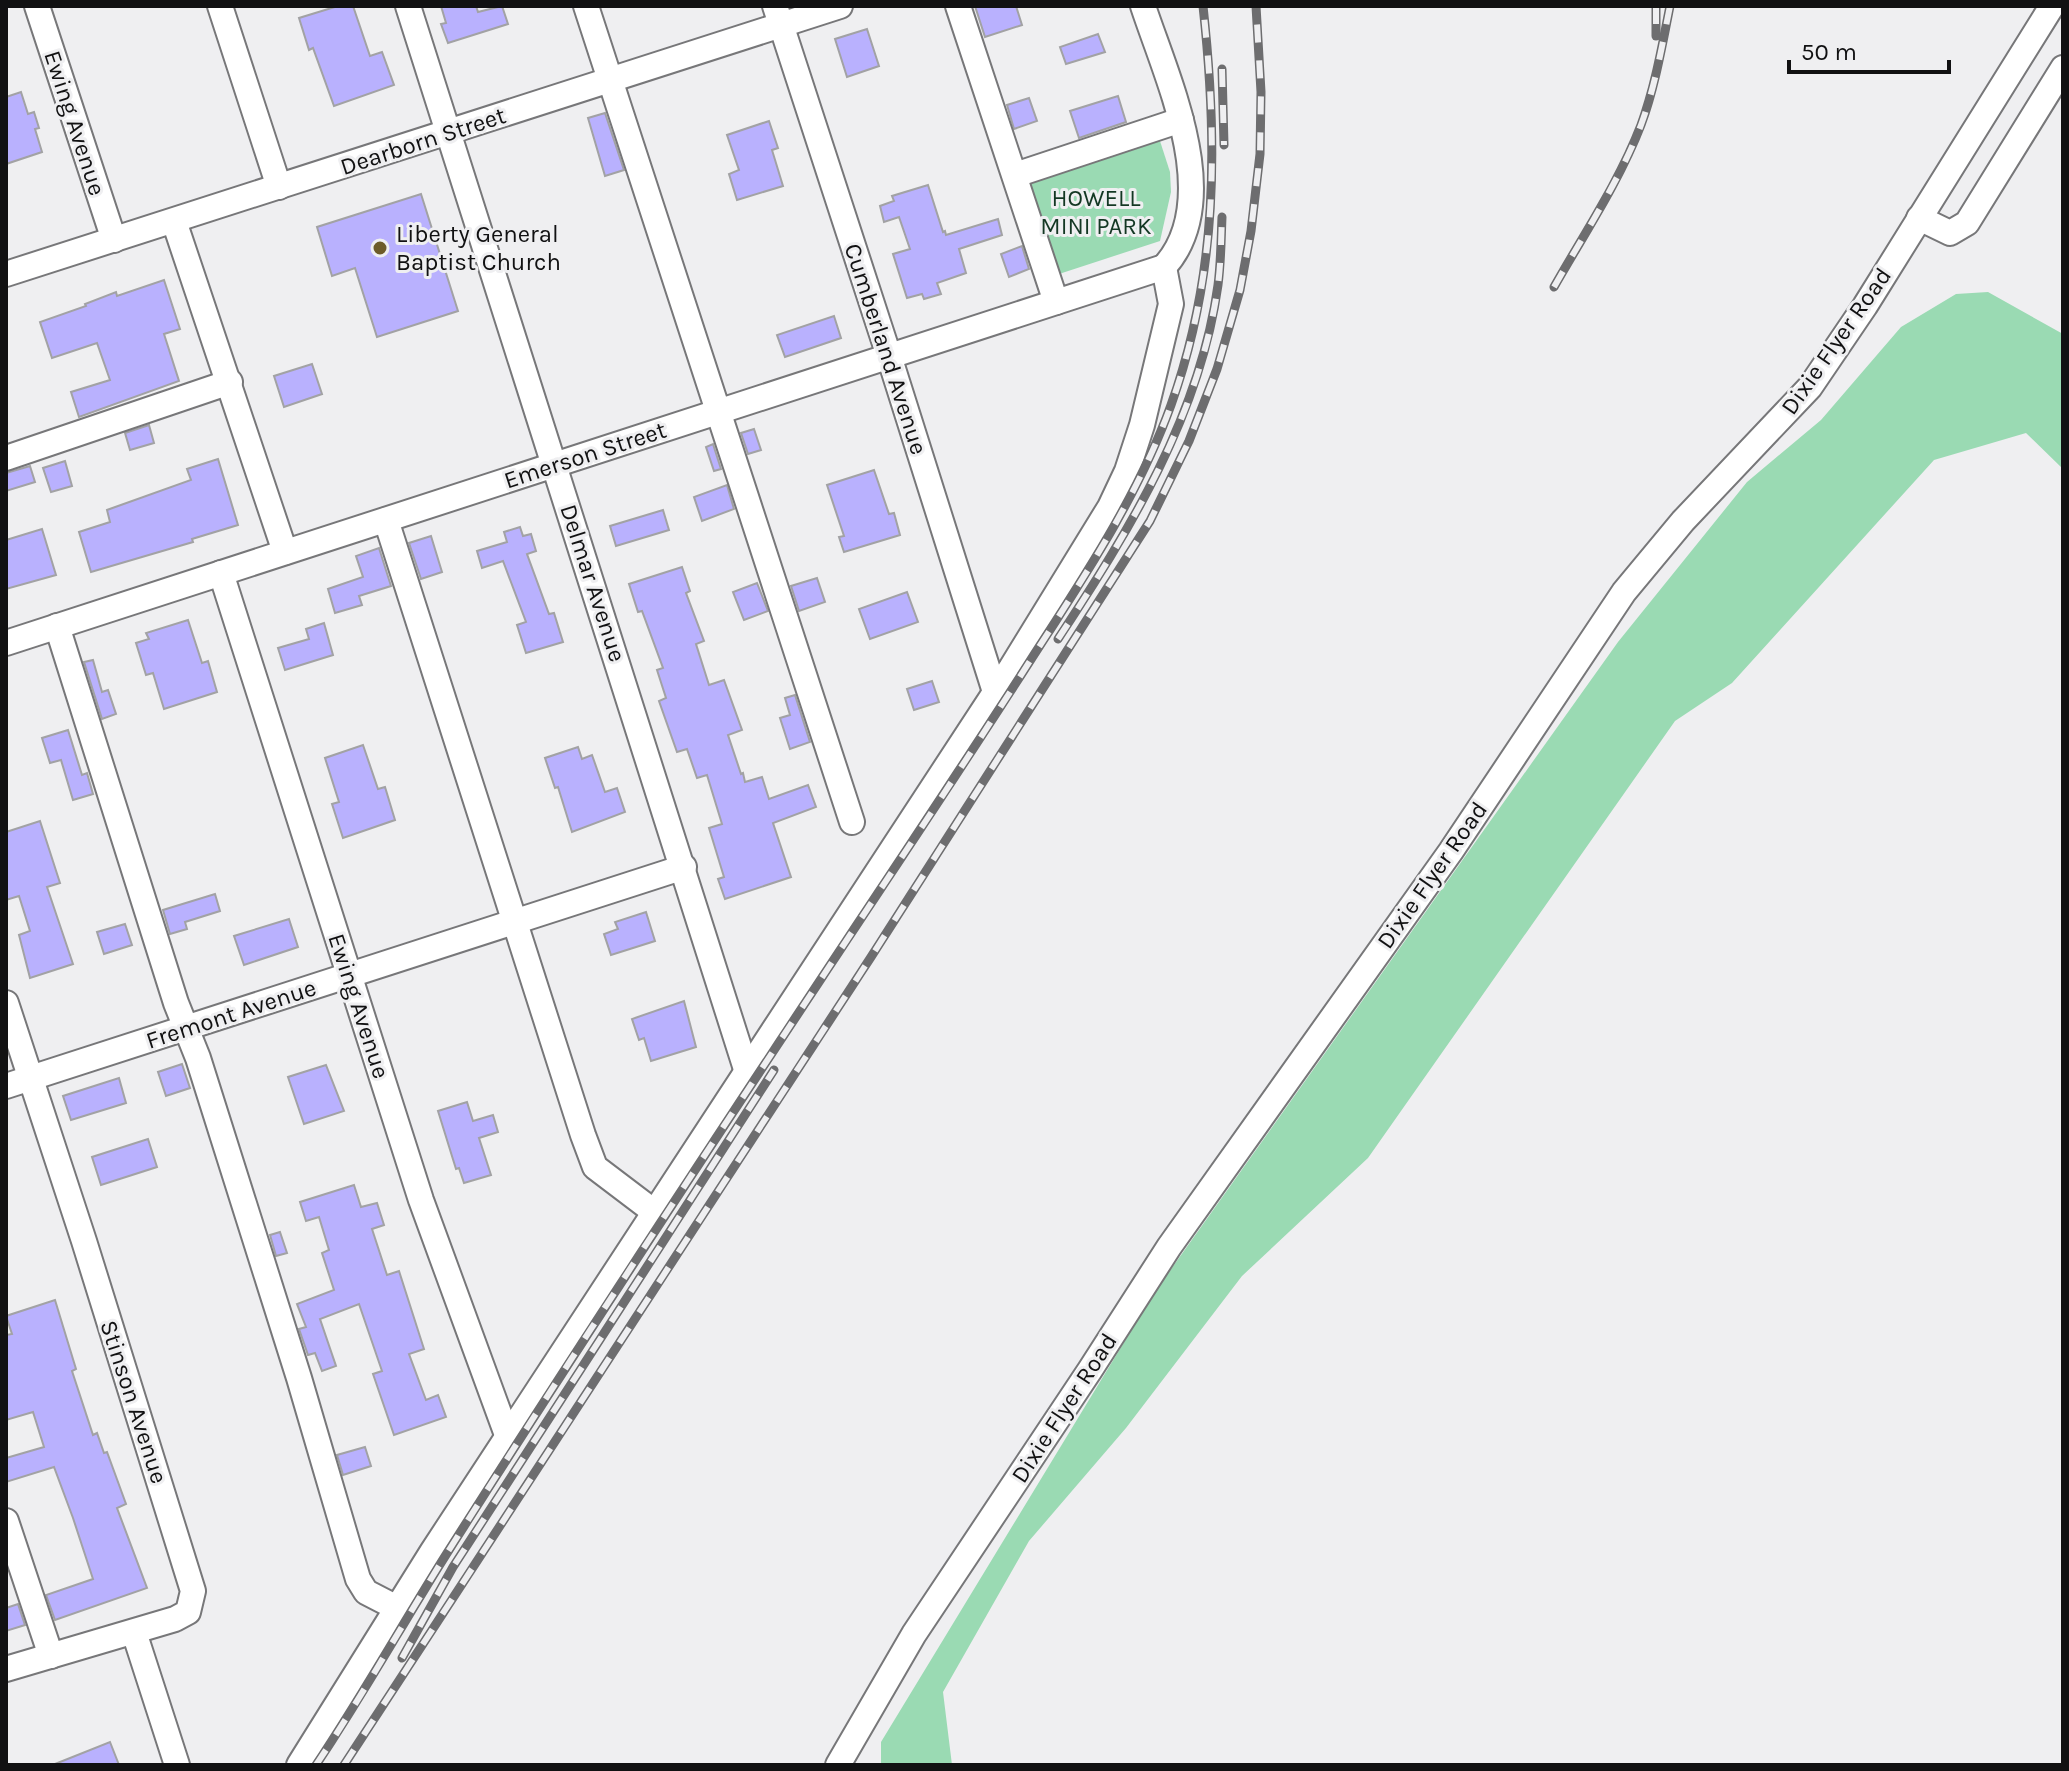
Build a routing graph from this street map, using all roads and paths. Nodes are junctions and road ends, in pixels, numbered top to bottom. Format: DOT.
graph roads {
  1 [pos="37,6"];
  2 [pos="220,6"];
  3 [pos="408,6"];
  4 [pos="586,6"];
  5 [pos="840,6"];
  6 [pos="958,6"];
  7 [pos="1143,6"];
  8 [pos="2052,6"];
  9 [pos="778,15"];
  10 [pos="2063,68"];
  11 [pos="610,81"];
  12 [pos="1181,120"];
  13 [pos="447,132"];
  14 [pos="1015,175"];
  15 [pos="279,187"];
  16 [pos="1919,218"];
  17 [pos="174,221"];
  18 [pos="114,240"];
  19 [pos="1164,267"];
  20 [pos="6,274"];
  21 [pos="1056,302"];
  22 [pos="889,356"];
  23 [pos="230,382"];
  24 [pos="719,410"];
  25 [pos="6,458"];
  26 [pos="555,465"];
  27 [pos="386,520"];
  28 [pos="285,552"];
  29 [pos="221,573"];
  30 [pos="57,626"];
  31 [pos="6,643"];
  32 [pos="995,692"];
  33 [pos="852,822"];
  34 [pos="684,867"];
  35 [pos="515,923"];
  36 [pos="350,975"];
  37 [pos="6,1003"];
  38 [pos="186,1028"];
  39 [pos="746,1069"];
  40 [pos="30,1079"];
  41 [pos="6,1086"];
  42 [pos="653,1211"];
  43 [pos="507,1435"];
  44 [pos="6,1521"];
  45 [pos="397,1608"];
  46 [pos="134,1632"];
  47 [pos="51,1656"];
  48 [pos="6,1669"];
  49 [pos="177,1765"];
  50 [pos="299,1765"];
  51 [pos="838,1765"];
  1 -- 18 [label="street, Ewing Avenue"];
  2 -- 15 [label="street"];
  3 -- 13 [label="street, Delmar Avenue"];
  4 -- 11 [label="street"];
  5 -- 9 [label="street, Dearborn Street"];
  6 -- 14 [label="street"];
  7 -- 12 [label="street"];
  8 -- 16 [label="street, Dixie Flyer Road"];
  9 -- 11 [label="street, Dearborn Street"];
  9 -- 22 [label="street, Cumberland Avenue"];
  10 -- 16 [label="street"];
  11 -- 13 [label="street, Dearborn Street"];
  11 -- 24 [label="street"];
  12 -- 14 [label="street"];
  12 -- 19 [label="street"];
  13 -- 15 [label="street, Dearborn Street"];
  13 -- 26 [label="street, Delmar Avenue"];
  14 -- 21 [label="street"];
  15 -- 17 [label="street, Dearborn Street"];
  16 -- 51 [label="street, Dixie Flyer Road"];
  17 -- 18 [label="street, Dearborn Street"];
  17 -- 23 [label="street"];
  18 -- 20 [label="street, Dearborn Street"];
  19 -- 21 [label="street, Emerson Street"];
  19 -- 32 [label="street"];
  21 -- 22 [label="street, Emerson Street"];
  22 -- 24 [label="street, Emerson Street"];
  22 -- 32 [label="street, Cumberland Avenue"];
  23 -- 25 [label="street"];
  23 -- 28 [label="street"];
  24 -- 26 [label="street, Emerson Street"];
  24 -- 33 [label="street"];
  26 -- 27 [label="street, Emerson Street"];
  26 -- 34 [label="street, Delmar Avenue"];
  27 -- 28 [label="street, Emerson Street"];
  27 -- 35 [label="street"];
  28 -- 29 [label="street, Emerson Street"];
  29 -- 30 [label="street, Emerson Street"];
  29 -- 36 [label="street, Ewing Avenue"];
  30 -- 31 [label="street, Emerson Street"];
  30 -- 38 [label="street"];
  32 -- 39 [label="street"];
  34 -- 35 [label="street, Fremont Avenue"];
  34 -- 39 [label="street, Delmar Avenue"];
  35 -- 36 [label="street, Fremont Avenue"];
  35 -- 42 [label="street"];
  36 -- 38 [label="street, Fremont Avenue"];
  36 -- 43 [label="street, Ewing Avenue"];
  37 -- 40 [label="street, Stinson Avenue"];
  38 -- 40 [label="street, Fremont Avenue"];
  38 -- 45 [label="street"];
  39 -- 42 [label="street"];
  40 -- 41 [label="street, Fremont Avenue"];
  40 -- 46 [label="street, Stinson Avenue"];
  42 -- 43 [label="street"];
  43 -- 45 [label="street"];
  44 -- 47 [label="street"];
  45 -- 50 [label="street"];
  46 -- 47 [label="street"];
  46 -- 49 [label="street"];
  47 -- 48 [label="street"];
}
